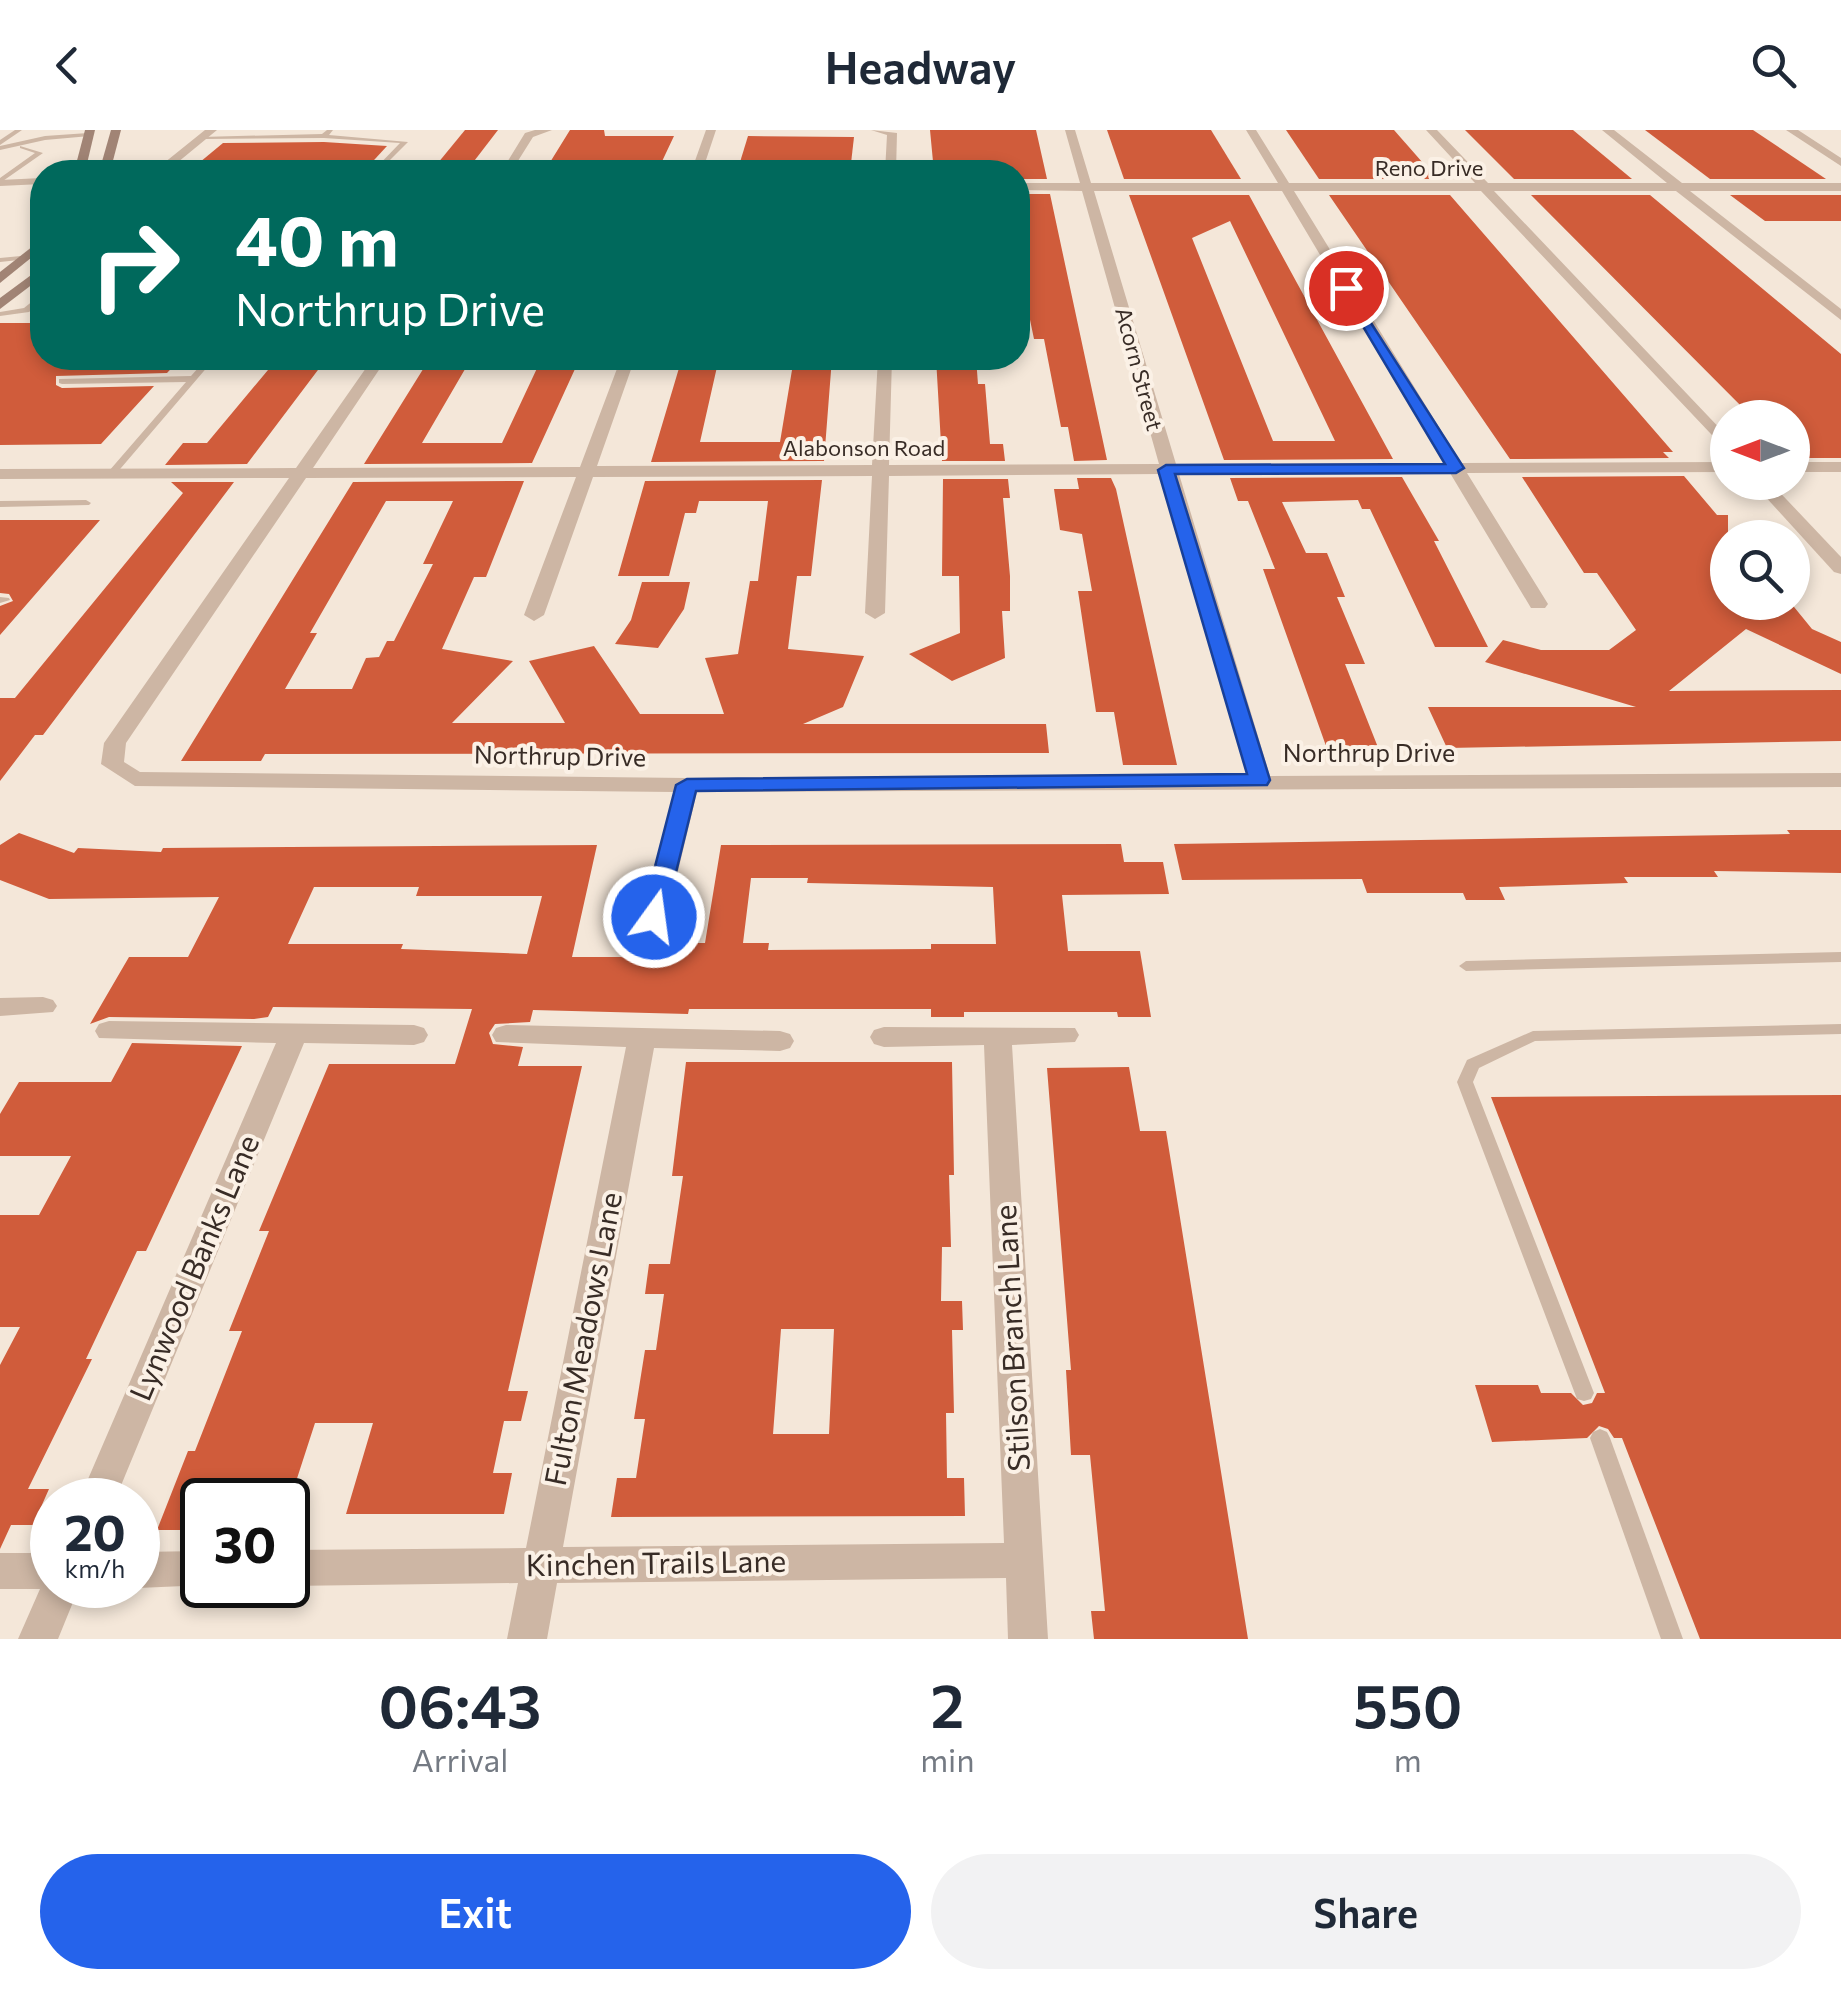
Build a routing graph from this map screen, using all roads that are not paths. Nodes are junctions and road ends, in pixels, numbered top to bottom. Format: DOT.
graph roads {
  1 [pos="19,130"];
  2 [pos="50,130"];
  3 [pos="242,130"];
  4 [pos="284,130"];
  5 [pos="547,130"];
  6 [pos="711,130"];
  7 [pos="876,130"];
  8 [pos="1070,130"];
  9 [pos="1251,130"];
  10 [pos="1430,130"];
  11 [pos="1607,130"];
  12 [pos="1791,130"];
  13 [pos="115,132"];
  14 [pos="89,133"];
  15 [pos="207,133"];
  16 [pos="327,133"];
  17 [pos="363,133"];
  18 [pos="234,136"];
  19 [pos="278,136"];
  20 [pos="45,138"];
  21 [pos="1810,142"];
  22 [pos="1841,142"];
  23 [pos="0,146"];
  24 [pos="18,147"];
  25 [pos="81,160"];
  26 [pos="107,160"];
  27 [pos="176,160"];
  28 [pos="387,160"];
  29 [pos="513,160"];
  30 [pos="700,160"];
  31 [pos="891,160"];
  32 [pos="1841,162"];
  33 [pos="1,180"];
  34 [pos="30,181"];
  35 [pos="1678,186"];
  36 [pos="1030,187"];
  37 [pos="1088,187"];
  38 [pos="1841,187"];
  39 [pos="1286,188"];
  40 [pos="1484,188"];
  41 [pos="30,252"];
  42 [pos="30,255"];
  43 [pos="0,260"];
  44 [pos="0,279"];
  45 [pos="30,281"];
  46 [pos="0,306"];
  47 [pos="30,307"];
  48 [pos="0,314"];
  49 [pos="1841,316"];
  50 [pos="200,370"];
  51 [pos="372,370"];
  52 [pos="624,370"];
  53 [pos="884,370"];
  54 [pos="192,379"];
  55 [pos="62,381"];
  56 [pos="1710,428"];
  57 [pos="1710,467"];
  58 [pos="1810,467"];
  59 [pos="1841,467"];
  60 [pos="1456,468"];
  61 [pos="880,470"];
  62 [pos="1166,470"];
  63 [pos="587,472"];
  64 [pos="112,473"];
  65 [pos="300,473"];
  66 [pos="0,474"];
  67 [pos="1777,500"];
  68 [pos="86,503"];
  69 [pos="0,504"];
  70 [pos="1841,568"];
  71 [pos="1538,604"];
  72 [pos="876,613"];
  73 [pos="534,615"];
  74 [pos="1260,780"];
  75 [pos="1841,780"];
  76 [pos="687,785"];
  77 [pos="654,917"];
  78 [pos="1838,961"];
  79 [pos="1466,966"];
  80 [pos="43,1006"];
  81 [pos="0,1007"];
  82 [pos="1841,1028"];
  83 [pos="108,1031"];
  84 [pos="292,1035"];
  85 [pos="414,1035"];
  86 [pos="506,1035"];
  87 [pos="1065,1035"];
  88 [pos="884,1037"];
  89 [pos="998,1037"];
  90 [pos="642,1040"];
  91 [pos="780,1041"];
  92 [pos="1584,1393"];
  93 [pos="1600,1438"];
  94 [pos="106,1478"];
  95 [pos="1024,1560"];
  96 [pos="541,1565"];
  97 [pos="310,1568"];
  98 [pos="0,1571"];
  99 [pos="30,1571"];
  100 [pos="51,1608"];
  101 [pos="38,1639"];
  102 [pos="527,1639"];
  103 [pos="1028,1639"];
  104 [pos="1672,1639"];
  1 -- 23 [label="lane"];
  2 -- 20 [label="lane"];
  3 -- 18 [label="lane"];
  4 -- 19 [label="lane"];
  5 -- 29 [label="street"];
  6 -- 30 [label="street"];
  7 -- 31 [label="street"];
  8 -- 37 [label="street, Acorn Street"];
  9 -- 39 [label="street"];
  10 -- 40 [label="street"];
  11 -- 35 [label="street"];
  12 -- 21 [label="street"];
  13 -- 14 [label="main road"];
  13 -- 26 [label="main road"];
  14 -- 20 [label="lane"];
  14 -- 25 [label="main road"];
  15 -- 18 [label="lane"];
  15 -- 27 [label="street"];
  16 -- 17 [label="lane"];
  16 -- 19 [label="lane"];
  17 -- 28 [label="lane"];
  18 -- 19 [label="lane"];
  20 -- 24 [label="lane"];
  21 -- 22 [label="street"];
  21 -- 32 [label="street"];
  23 -- 24 [label="lane"];
  24 -- 33 [label="lane"];
  33 -- 34 [label="street"];
  35 -- 38 [label="street, Reno Drive"];
  35 -- 40 [label="street, Reno Drive"];
  35 -- 49 [label="street"];
  36 -- 37 [label="street, Reno Drive"];
  37 -- 39 [label="street, Reno Drive"];
  37 -- 62 [label="street, Acorn Street"];
  39 -- 40 [label="street, Reno Drive"];
  39 -- 60 [label="street"];
  40 -- 56 [label="street"];
  41 -- 43 [label="lane"];
  42 -- 44 [label="main road"];
  45 -- 46 [label="main road"];
  47 -- 48 [label="lane"];
  50 -- 54 [label="lane"];
  51 -- 65 [label="street"];
  52 -- 63 [label="street"];
  53 -- 61 [label="street"];
  54 -- 55 [label="lane"];
  54 -- 64 [label="lane"];
  57 -- 60 [label="street, Alabonson Road"];
  58 -- 59 [label="street"];
  60 -- 62 [label="street, Alabonson Road"];
  60 -- 71 [label="street"];
  61 -- 62 [label="street, Alabonson Road"];
  61 -- 63 [label="street, Alabonson Road"];
  61 -- 72 [label="street"];
  62 -- 74 [label="street, Acorn Street"];
  63 -- 65 [label="street, Alabonson Road"];
  63 -- 73 [label="street"];
  64 -- 65 [label="street, Alabonson Road"];
  64 -- 66 [label="street, Alabonson Road"];
  65 -- 76 [label="street, Northrup Drive"];
  67 -- 70 [label="street"];
  68 -- 69 [label="lane"];
  74 -- 75 [label="street, Northrup Drive"];
  74 -- 76 [label="street, Northrup Drive"];
  76 -- 77 [label="street"];
  78 -- 79 [label="lane"];
  80 -- 81 [label="street"];
  82 -- 92 [label="lane"];
  83 -- 84 [label="street"];
  84 -- 85 [label="street"];
  84 -- 94 [label="street, Lynwood Banks Lane"];
  86 -- 90 [label="street"];
  87 -- 89 [label="street"];
  88 -- 89 [label="street"];
  89 -- 95 [label="street, Stilson Branch Lane"];
  90 -- 91 [label="street"];
  90 -- 96 [label="street, Fulton Meadows Lane"];
  93 -- 104 [label="lane"];
  95 -- 96 [label="street, Kinchen Trails Lane"];
  95 -- 103 [label="street, Stilson Branch Lane"];
  96 -- 97 [label="street, Kinchen Trails Lane"];
  96 -- 102 [label="street, Fulton Meadows Lane"];
  98 -- 99 [label="street"];
  100 -- 101 [label="street"];
}
